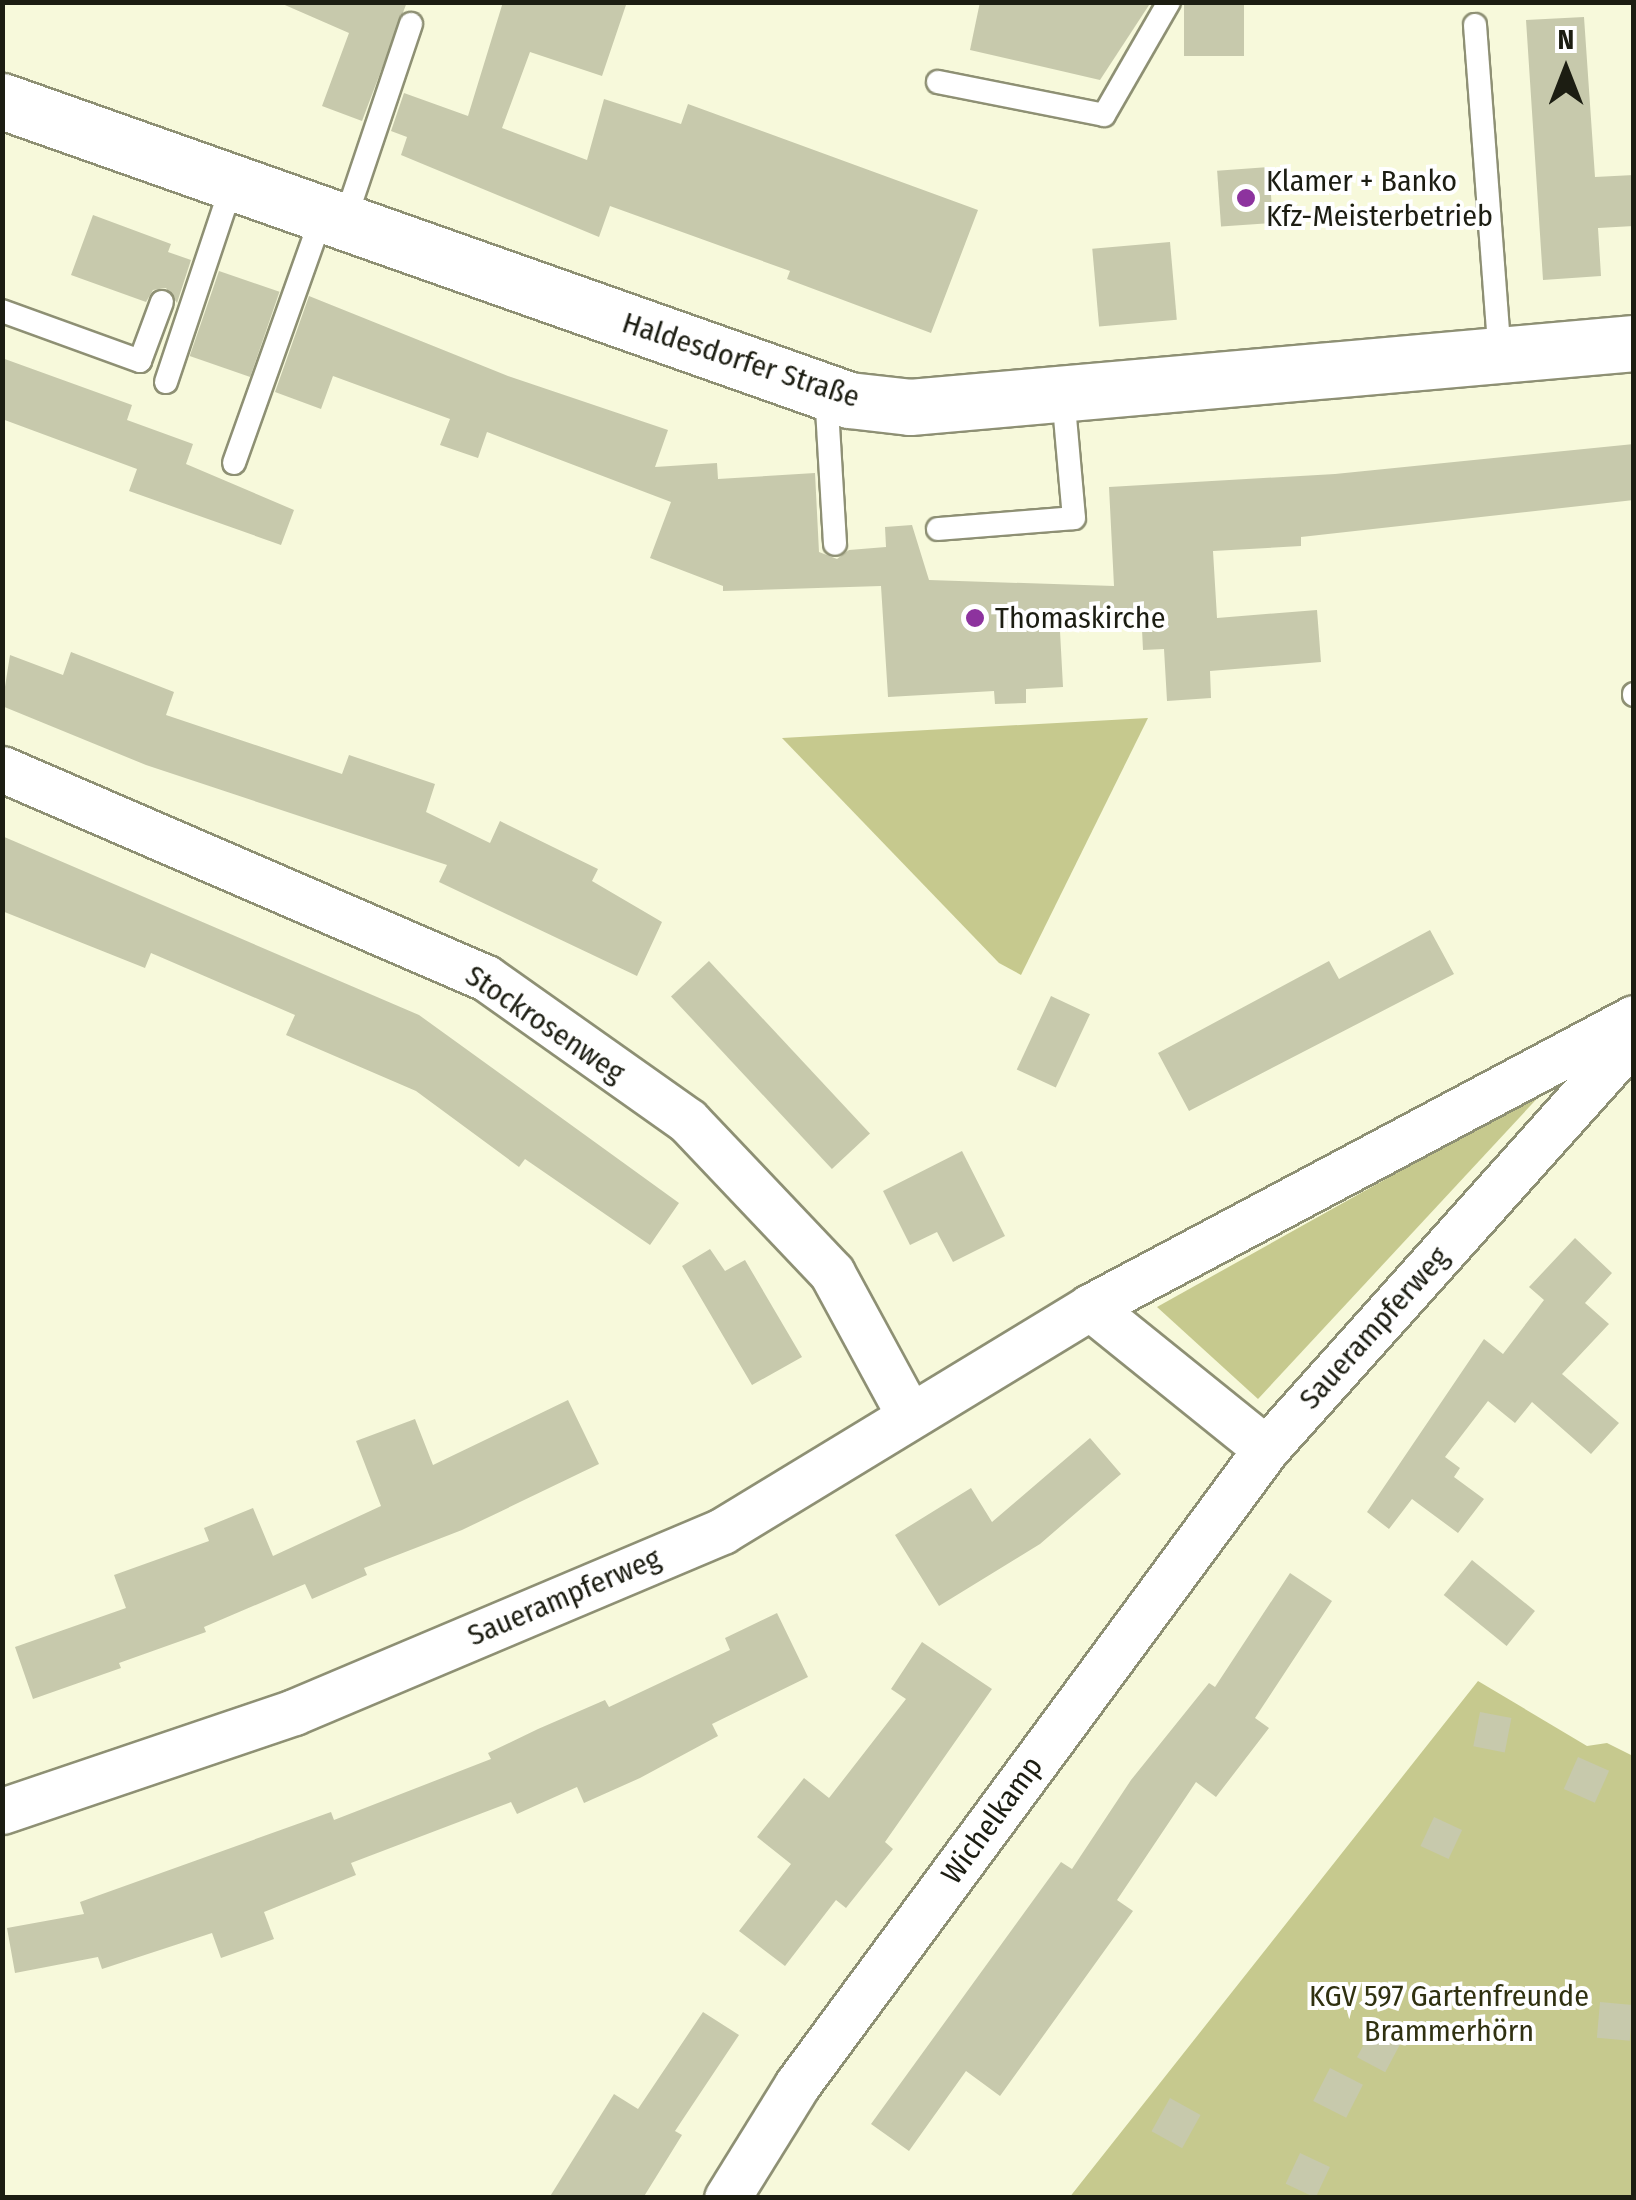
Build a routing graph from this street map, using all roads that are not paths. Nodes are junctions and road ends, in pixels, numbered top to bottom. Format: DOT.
graph roads {
  1 [pos="1168,2"];
  2 [pos="411,24"];
  3 [pos="1475,25"];
  4 [pos="938,82"];
  5 [pos="2,101"];
  6 [pos="232,185"];
  7 [pos="332,222"];
  8 [pos="162,302"];
  9 [pos="2,311"];
  10 [pos="1634,343"];
  11 [pos="1500,355"];
  12 [pos="166,382"];
  13 [pos="826,392"];
  14 [pos="1064,394"];
  15 [pos="234,463"];
  16 [pos="938,529"];
  17 [pos="835,544"];
  18 [pos="2,769"];
  19 [pos="1634,1018"];
  20 [pos="1634,1038"];
  21 [pos="1090,1308"];
  22 [pos="908,1413"];
  23 [pos="1266,1449"];
  24 [pos="2,1811"];
  25 [pos="727,2198"];
  1 -- 4 [label="lane"];
  2 -- 7 [label="lane"];
  3 -- 11 [label="lane"];
  5 -- 6 [label="street, Haldesdorfer Straße"];
  6 -- 7 [label="street, Haldesdorfer Straße"];
  6 -- 12 [label="lane"];
  7 -- 13 [label="street, Haldesdorfer Straße"];
  7 -- 15 [label="lane"];
  8 -- 9 [label="lane"];
  10 -- 11 [label="street, Haldesdorfer Straße"];
  11 -- 14 [label="street, Haldesdorfer Straße"];
  13 -- 14 [label="street, Haldesdorfer Straße"];
  13 -- 17 [label="lane"];
  14 -- 16 [label="lane"];
  18 -- 22 [label="street, Stockrosenweg"];
  19 -- 21 [label="street, Sauerampferweg"];
  20 -- 23 [label="street, Sauerampferweg"];
  21 -- 22 [label="street, Sauerampferweg"];
  21 -- 23 [label="street"];
  22 -- 24 [label="street, Sauerampferweg"];
  23 -- 25 [label="street, Wichelkamp"];
}
